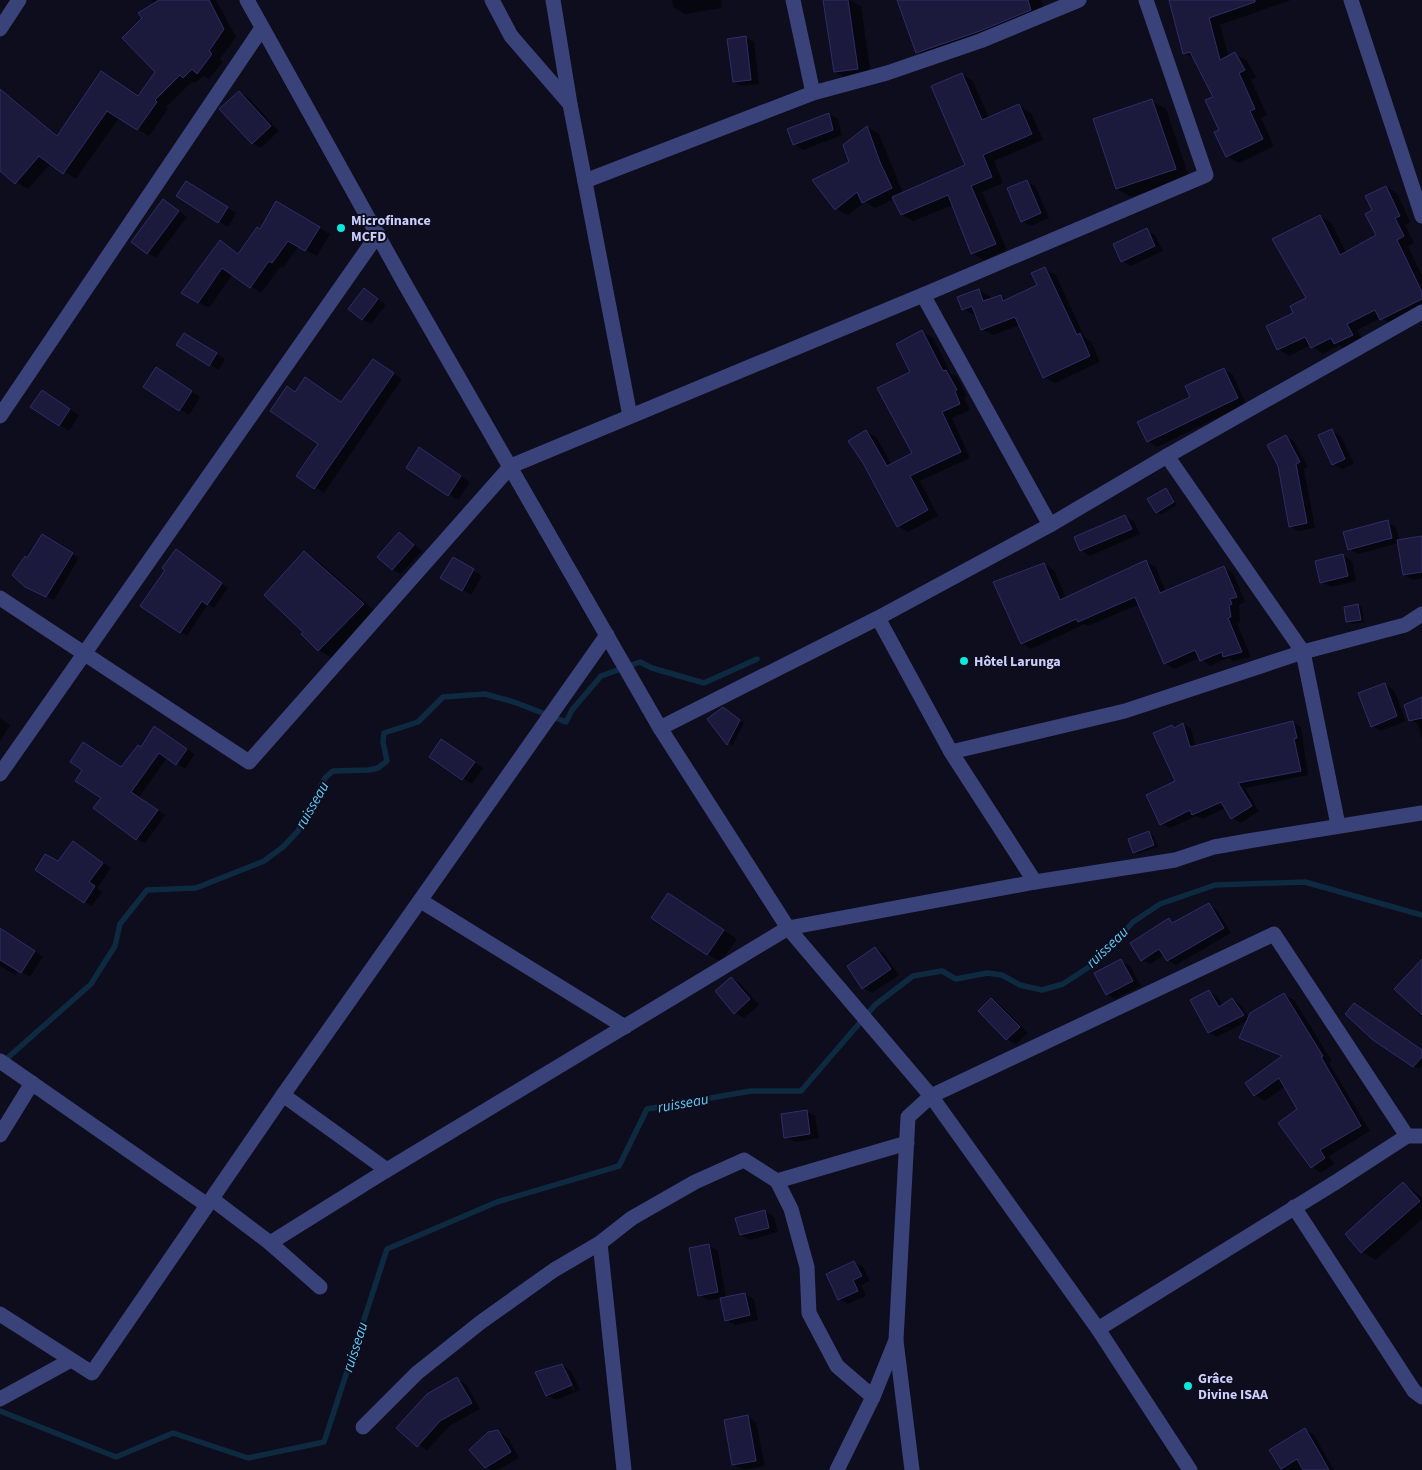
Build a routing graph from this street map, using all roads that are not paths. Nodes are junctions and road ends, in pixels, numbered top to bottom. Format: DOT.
graph roads {
  1 [pos="19,0"];
  2 [pos="246,0"];
  3 [pos="492,0"];
  4 [pos="553,0"];
  5 [pos="793,0"];
  6 [pos="1079,0"];
  7 [pos="1146,0"];
  8 [pos="1351,0"];
  9 [pos="262,28"];
  10 [pos="0,29"];
  11 [pos="813,93"];
  12 [pos="570,104"];
  13 [pos="585,181"];
  14 [pos="1422,216"];
  15 [pos="378,234"];
  16 [pos="923,295"];
  17 [pos="1422,312"];
  18 [pos="0,416"];
  19 [pos="630,416"];
  20 [pos="1167,456"];
  21 [pos="511,466"];
  22 [pos="1050,526"];
  23 [pos="0,598"];
  24 [pos="1422,614"];
  25 [pos="878,618"];
  26 [pos="607,636"];
  27 [pos="1302,652"];
  28 [pos="84,653"];
  29 [pos="660,728"];
  30 [pos="951,752"];
  31 [pos="0,774"];
  32 [pos="1422,814"];
  33 [pos="1338,825"];
  34 [pos="1035,882"];
  35 [pos="421,901"];
  36 [pos="788,928"];
  37 [pos="625,1027"];
  38 [pos="5,1064"];
  39 [pos="32,1083"];
  40 [pos="283,1095"];
  41 [pos="931,1096"];
  42 [pos="0,1135"];
  43 [pos="1414,1136"];
  44 [pos="907,1143"];
  45 [pos="387,1170"];
  46 [pos="777,1181"];
  47 [pos="210,1202"];
  48 [pos="1294,1207"];
  49 [pos="270,1243"];
  50 [pos="600,1243"];
  51 [pos="320,1287"];
  52 [pos="0,1314"];
  53 [pos="1098,1329"];
  54 [pos="896,1340"];
  55 [pos="71,1360"];
  56 [pos="873,1397"];
  57 [pos="1422,1397"];
  58 [pos="0,1399"];
  59 [pos="363,1427"];
  60 [pos="624,1470"];
  61 [pos="837,1470"];
  62 [pos="912,1470"];
  63 [pos="1190,1470"];
  1 -- 10 [label="street"];
  2 -- 9 [label="street"];
  3 -- 12 [label="street"];
  4 -- 12 [label="street"];
  5 -- 11 [label="street"];
  6 -- 11 [label="street"];
  7 -- 16 [label="street"];
  8 -- 14 [label="street"];
  9 -- 15 [label="street"];
  9 -- 18 [label="street"];
  11 -- 13 [label="street"];
  12 -- 13 [label="street"];
  13 -- 19 [label="street"];
  15 -- 21 [label="street"];
  15 -- 28 [label="street"];
  16 -- 19 [label="street"];
  16 -- 22 [label="street"];
  17 -- 20 [label="street"];
  19 -- 21 [label="street"];
  20 -- 22 [label="street"];
  20 -- 27 [label="street"];
  21 -- 26 [label="street"];
  21 -- 28 [label="street"];
  22 -- 25 [label="street"];
  23 -- 28 [label="street"];
  24 -- 27 [label="street"];
  25 -- 29 [label="street"];
  25 -- 30 [label="street"];
  26 -- 29 [label="street"];
  26 -- 35 [label="street"];
  27 -- 30 [label="street"];
  27 -- 33 [label="street"];
  28 -- 31 [label="street"];
  29 -- 36 [label="street"];
  30 -- 34 [label="street"];
  32 -- 33 [label="street"];
  33 -- 34 [label="street"];
  34 -- 36 [label="street"];
  35 -- 37 [label="street"];
  35 -- 40 [label="street"];
  36 -- 37 [label="street"];
  36 -- 41 [label="street"];
  37 -- 45 [label="street"];
  38 -- 39 [label="street"];
  39 -- 42 [label="street"];
  39 -- 47 [label="street"];
  40 -- 45 [label="street"];
  40 -- 47 [label="street"];
  41 -- 43 [label="street"];
  41 -- 44 [label="street"];
  41 -- 53 [label="street"];
  43 -- 48 [label="street"];
  44 -- 46 [label="street"];
  44 -- 54 [label="street"];
  45 -- 49 [label="street"];
  46 -- 50 [label="street"];
  46 -- 56 [label="street"];
  47 -- 49 [label="street"];
  47 -- 55 [label="street"];
  48 -- 53 [label="street"];
  48 -- 57 [label="street"];
  49 -- 51 [label="street"];
  50 -- 59 [label="street"];
  50 -- 60 [label="street"];
  52 -- 55 [label="street"];
  53 -- 63 [label="street"];
  54 -- 56 [label="street"];
  54 -- 62 [label="street"];
  55 -- 58 [label="street"];
  56 -- 61 [label="street"];
}
